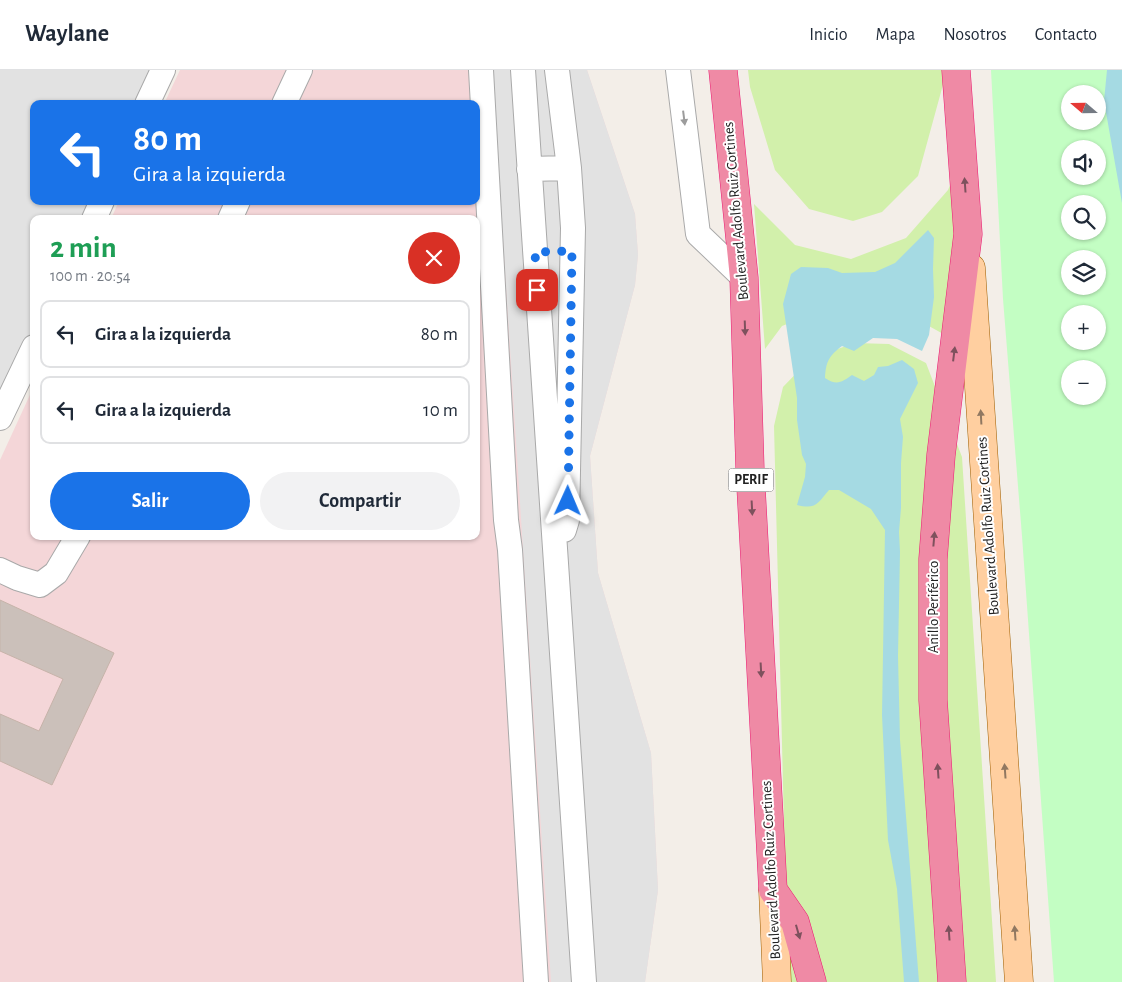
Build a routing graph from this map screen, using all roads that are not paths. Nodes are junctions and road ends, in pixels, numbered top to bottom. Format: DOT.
graph roads {
  1 [pos="163,70"];
  2 [pos="300,70"];
  3 [pos="481,70"];
  4 [pos="523,70"];
  5 [pos="557,70"];
  6 [pos="678,70"];
  7 [pos="723,70"];
  8 [pos="956,70"];
  9 [pos="149,100"];
  10 [pos="286,100"];
  11 [pos="569,168"];
  12 [pos="529,169"];
  13 [pos="968,234"];
  14 [pos="572,251"];
  15 [pos="535,252"];
  16 [pos="744,278"];
  17 [pos="30,354"];
  18 [pos="0,418"];
  19 [pos="76,540"];
  20 [pos="555,560"];
  21 [pos="0,570"];
  22 [pos="773,890"];
  23 [pos="536,982"];
  24 [pos="584,982"];
  25 [pos="777,982"];
  26 [pos="812,982"];
  27 [pos="952,982"];
  28 [pos="1018,982"];
  1 -- 9 [label="lane"];
  2 -- 10 [label="lane"];
  3 -- 23 [label="lane"];
  4 -- 12 [label="lane"];
  5 -- 11 [label="lane"];
  6 -- 16 [label="lane, one-way"];
  7 -- 16 [label="highway, Boulevard Adolfo Ruiz Cortines / PERIF"];
  13 -- 8 [label="highway, Boulevard Adolfo Ruiz Cortines, one-way"];
  11 -- 12 [label="lane"];
  11 -- 14 [label="lane"];
  12 -- 15 [label="lane"];
  27 -- 13 [label="highway, Anillo Periférico, one-way"];
  28 -- 13 [label="main road, Boulevard Adolfo Ruiz Cortines, one-way"];
  14 -- 15 [label="lane"];
  14 -- 20 [label="lane"];
  15 -- 20 [label="lane"];
  16 -- 22 [label="highway, Boulevard Adolfo Ruiz Cortines / PERIF, one-way"];
  17 -- 18 [label="lane"];
  19 -- 21 [label="lane"];
  20 -- 24 [label="lane"];
  22 -- 25 [label="main road, Boulevard Adolfo Ruiz Cortines / PERIF"];
  22 -- 26 [label="highway, one-way"];
}
